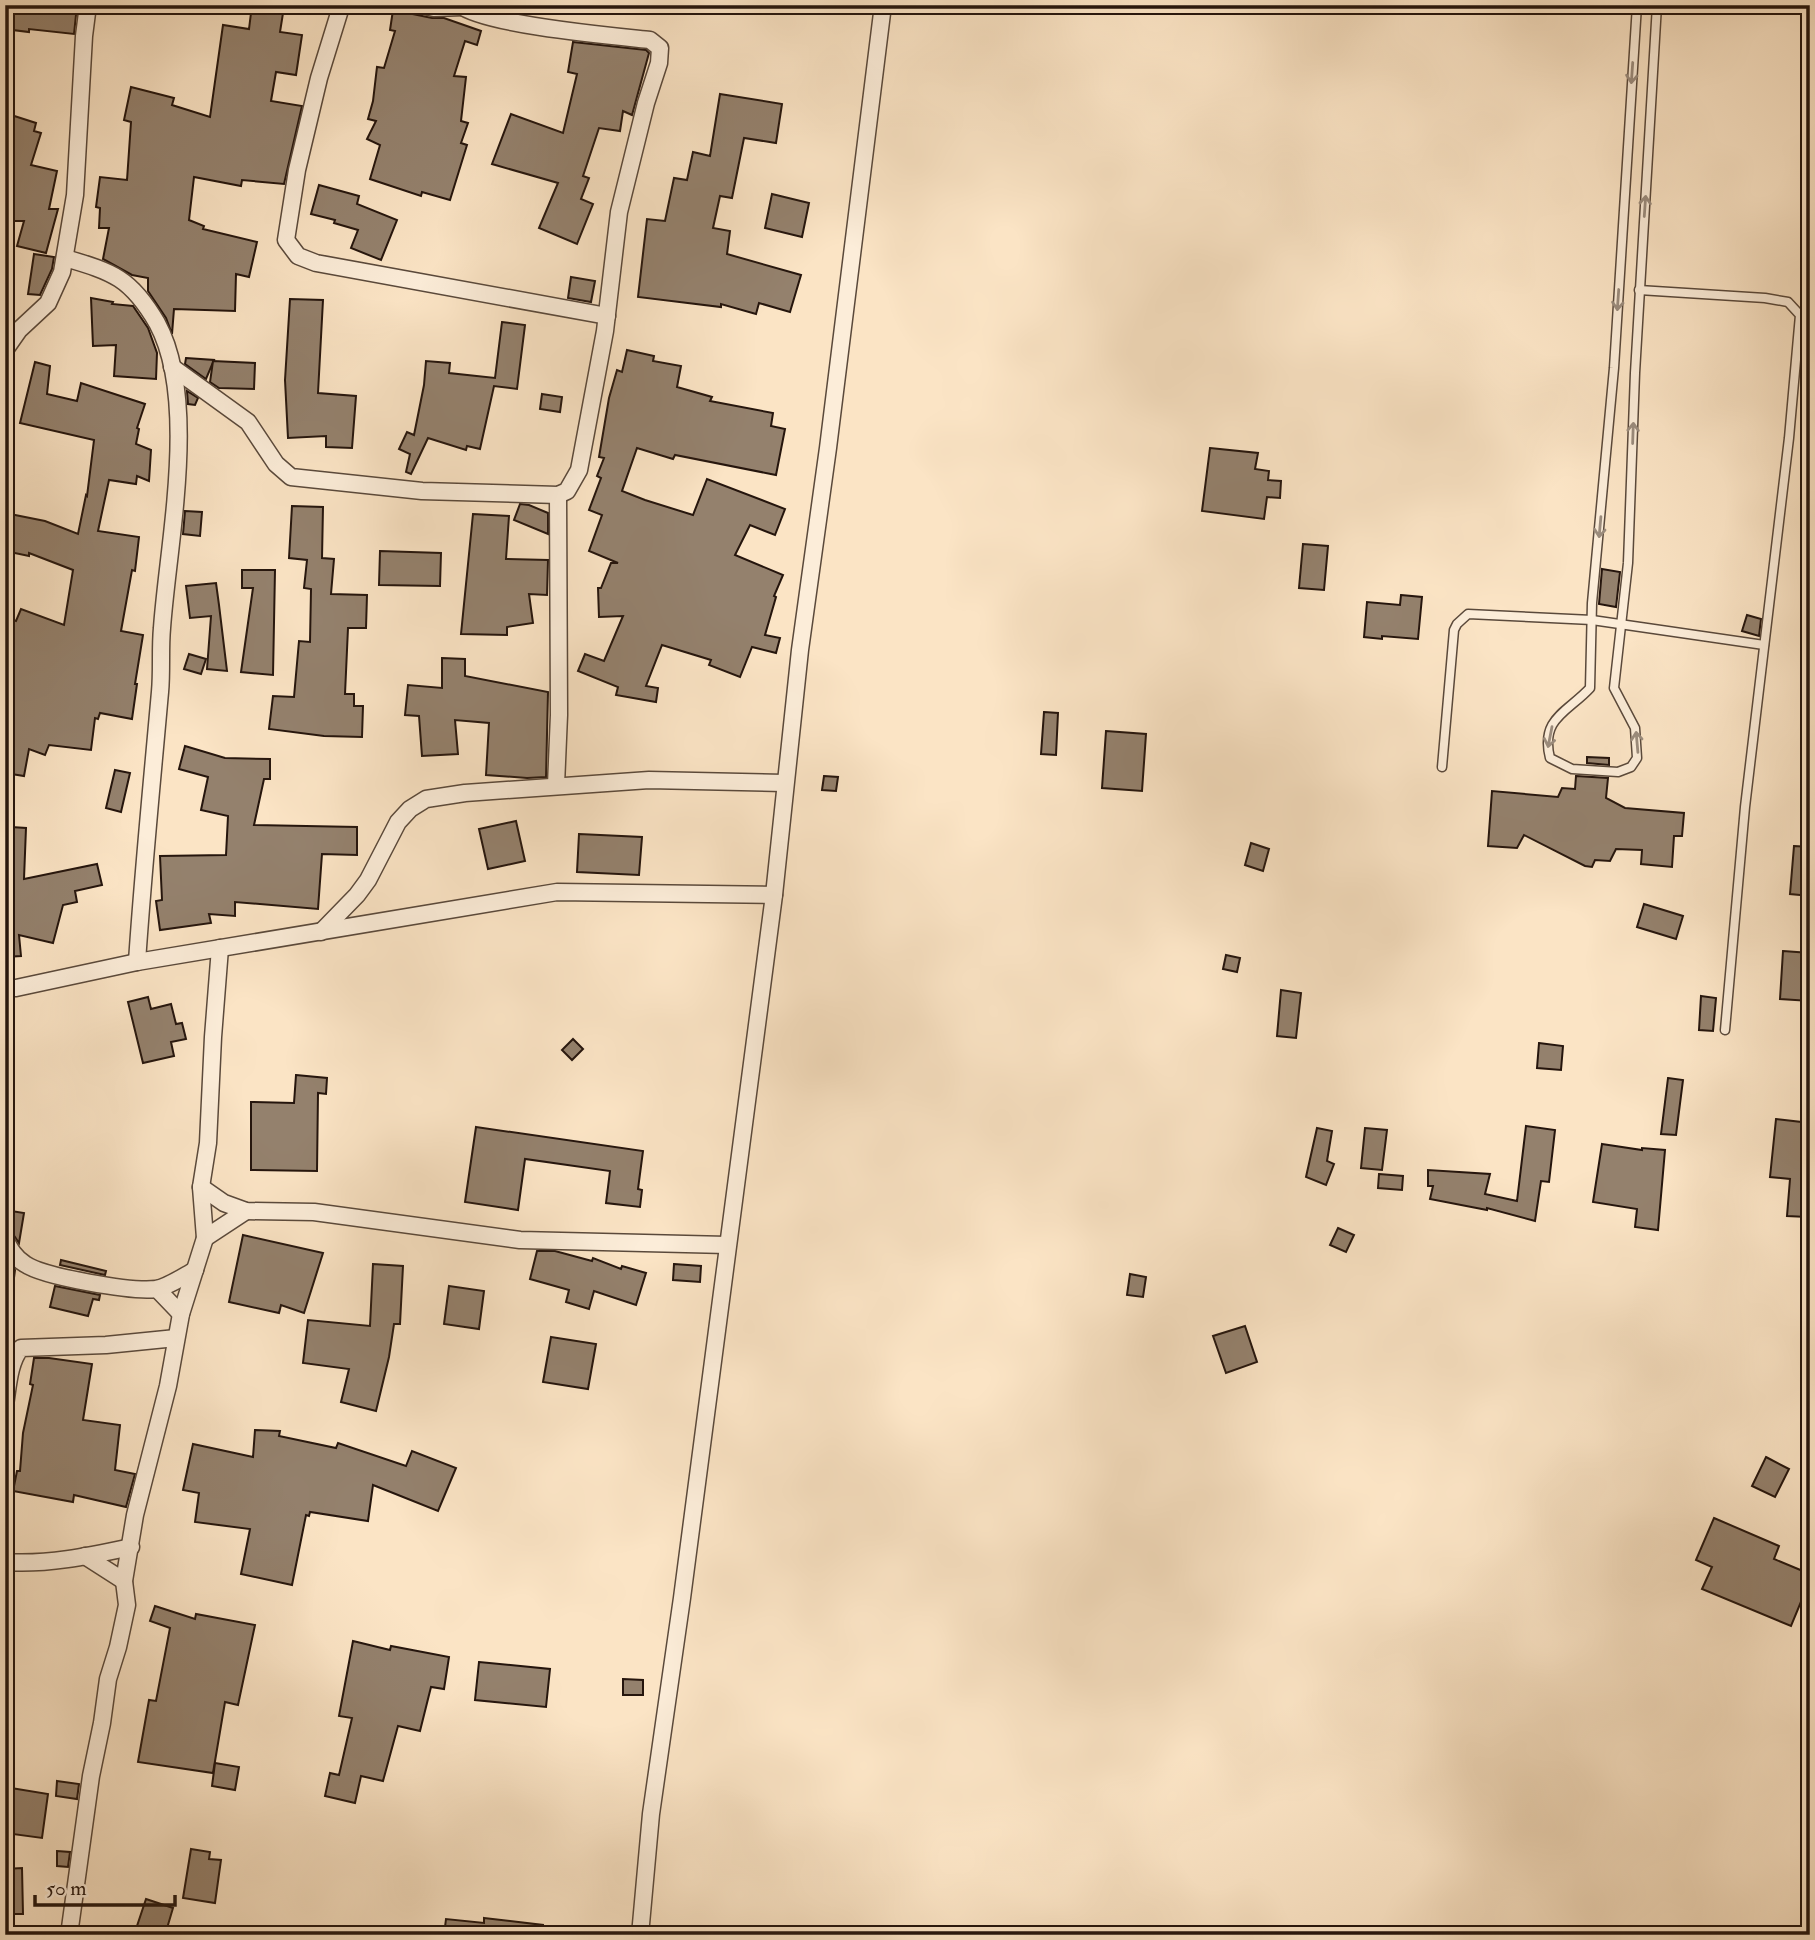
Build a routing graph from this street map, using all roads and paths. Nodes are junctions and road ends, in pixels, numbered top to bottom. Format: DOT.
graph roads {
  1 [pos="88,5"];
  2 [pos="421,5"];
  3 [pos="883,5"];
  4 [pos="1637,5"];
  5 [pos="1657,5"];
  6 [pos="461,6"];
  7 [pos="341,7"];
  8 [pos="65,258"];
  9 [pos="1639,290"];
  10 [pos="607,316"];
  11 [pos="5,350"];
  12 [pos="173,368"];
  13 [pos="200,388"];
  14 [pos="177,408"];
  15 [pos="558,495"];
  16 [pos="1592,620"];
  17 [pos="1621,625"];
  18 [pos="1764,645"];
  19 [pos="1442,767"];
  20 [pos="784,783"];
  21 [pos="556,785"];
  22 [pos="774,895"];
  23 [pos="321,932"];
  24 [pos="220,948"];
  25 [pos="137,962"];
  26 [pos="5,988"];
  27 [pos="1725,1030"];
  28 [pos="201,1187"];
  29 [pos="246,1211"];
  30 [pos="205,1238"];
  31 [pos="5,1239"];
  32 [pos="727,1245"];
  33 [pos="195,1270"];
  34 [pos="157,1289"];
  35 [pos="181,1314"];
  36 [pos="176,1338"];
  37 [pos="5,1405"];
  38 [pos="131,1546"];
  39 [pos="85,1556"];
  40 [pos="5,1562"];
  41 [pos="124,1581"];
  42 [pos="69,1935"];
  43 [pos="640,1935"];
  1 -- 8 [label="street"];
  2 -- 6 [label="street"];
  3 -- 20 [label="street"];
  4 -- 16 [label="lane, one-way"];
  9 -- 5 [label="lane, one-way"];
  6 -- 10 [label="street"];
  7 -- 10 [label="street"];
  8 -- 11 [label="street"];
  8 -- 12 [label="street"];
  17 -- 9 [label="lane, one-way"];
  9 -- 18 [label="lane"];
  10 -- 15 [label="street"];
  12 -- 13 [label="street"];
  12 -- 14 [label="street"];
  13 -- 14 [label="street"];
  13 -- 15 [label="street"];
  14 -- 25 [label="street"];
  15 -- 21 [label="street"];
  16 -- 17 [label="lane"];
  16 -- 17 [label="lane, one-way"];
  16 -- 19 [label="lane"];
  17 -- 18 [label="lane"];
  18 -- 27 [label="lane"];
  20 -- 21 [label="street"];
  20 -- 22 [label="street"];
  21 -- 23 [label="street"];
  22 -- 23 [label="street"];
  22 -- 32 [label="street"];
  23 -- 24 [label="street"];
  24 -- 25 [label="street"];
  24 -- 28 [label="street"];
  25 -- 26 [label="street"];
  28 -- 29 [label="street"];
  28 -- 30 [label="street"];
  29 -- 30 [label="street"];
  29 -- 32 [label="street"];
  30 -- 33 [label="street"];
  31 -- 34 [label="street"];
  32 -- 43 [label="street"];
  33 -- 34 [label="street"];
  33 -- 35 [label="street"];
  34 -- 35 [label="street"];
  35 -- 36 [label="street"];
  36 -- 37 [label="street"];
  36 -- 38 [label="street"];
  38 -- 39 [label="street"];
  38 -- 41 [label="street"];
  39 -- 40 [label="street"];
  39 -- 41 [label="street"];
  41 -- 42 [label="street"];
}
